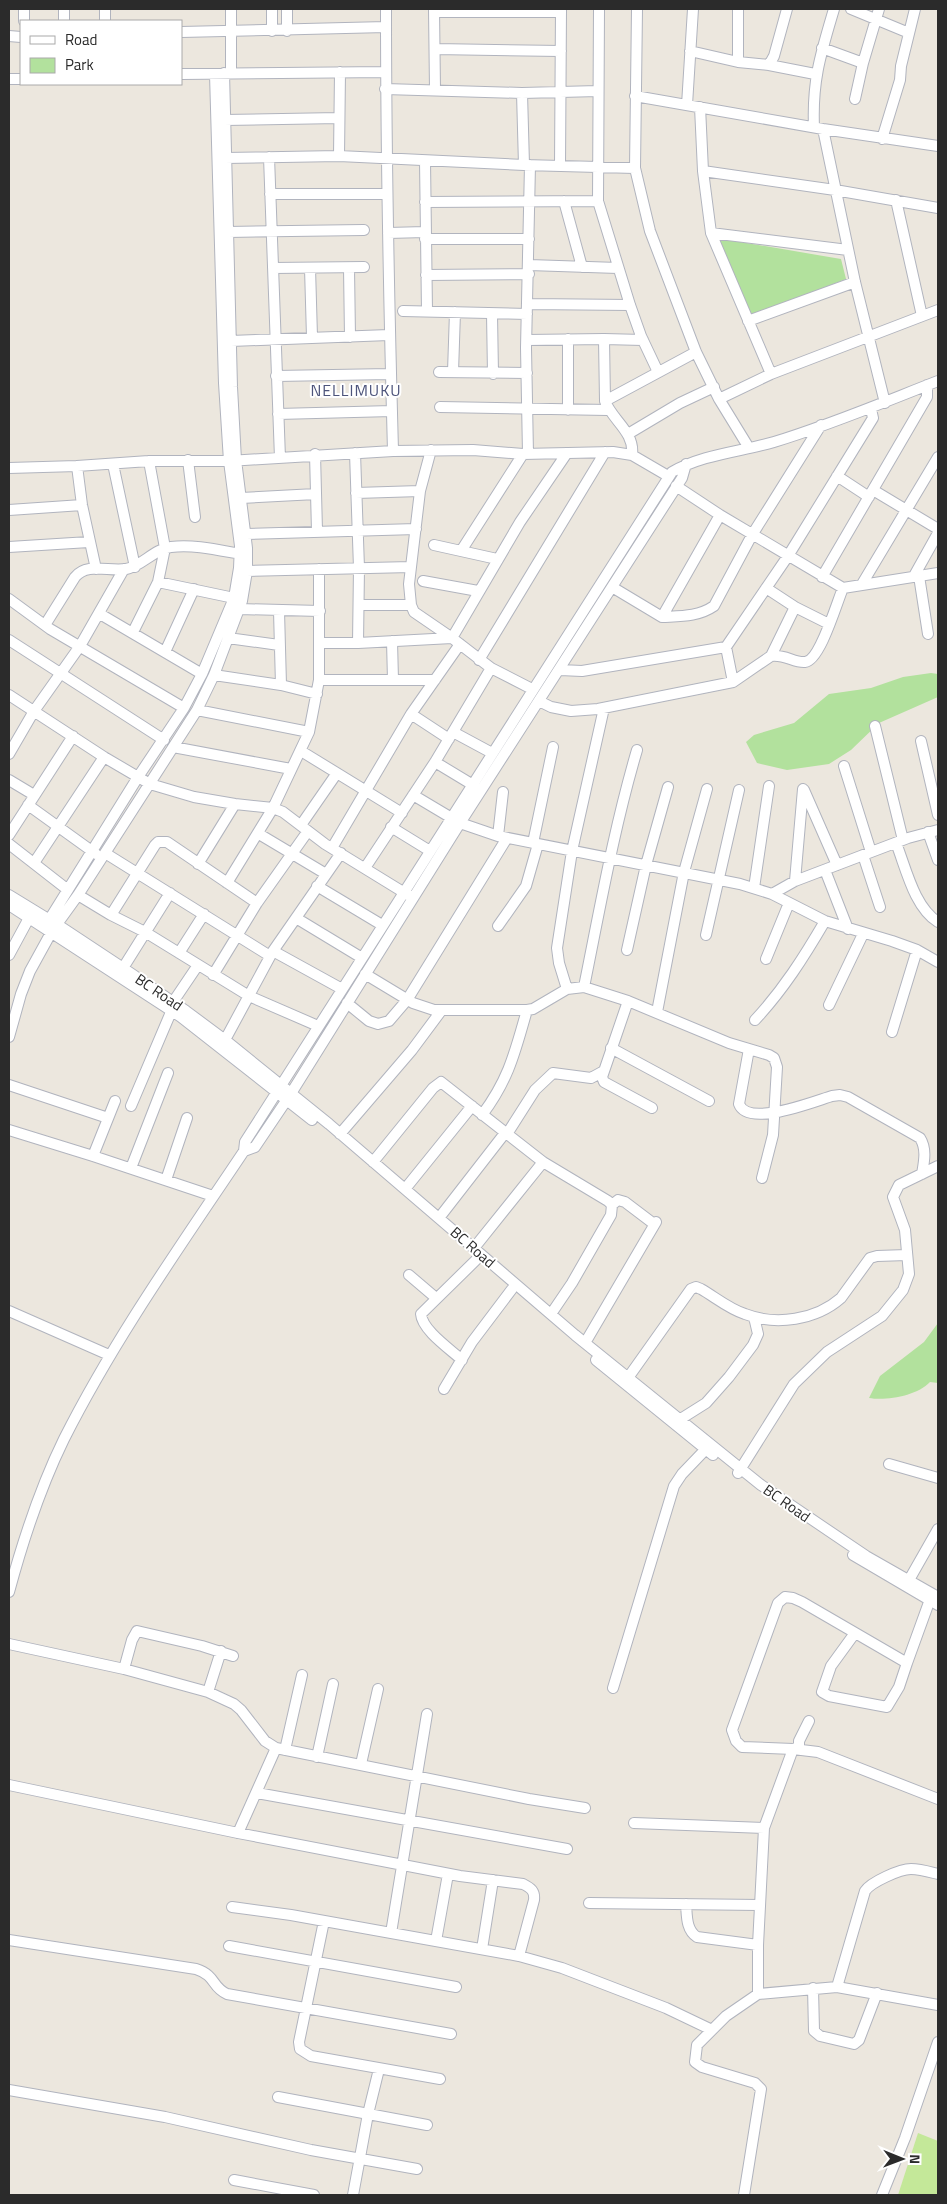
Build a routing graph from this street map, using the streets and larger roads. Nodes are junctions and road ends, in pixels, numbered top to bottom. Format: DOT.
graph roads {
  1 [pos="231,9"];
  2 [pos="272,9"];
  3 [pos="286,9"];
  4 [pos="386,9"];
  5 [pos="599,9"];
  6 [pos="637,9"];
  7 [pos="693,9"];
  8 [pos="738,9"];
  9 [pos="787,9"];
  10 [pos="834,9"];
  11 [pos="851,9"];
  12 [pos="915,9"];
  13 [pos="434,10"];
  14 [pos="523,10"];
  15 [pos="561,10"];
  16 [pos="878,14"];
  17 [pos="386,27"];
  18 [pos="272,31"];
  19 [pos="286,31"];
  20 [pos="182,32"];
  21 [pos="232,32"];
  22 [pos="909,34"];
  23 [pos="435,48"];
  24 [pos="822,48"];
  25 [pos="690,50"];
  26 [pos="561,51"];
  27 [pos="738,62"];
  28 [pos="863,63"];
  29 [pos="769,65"];
  30 [pos="340,72"];
  31 [pos="386,72"];
  32 [pos="224,73"];
  33 [pos="182,74"];
  34 [pos="815,74"];
  35 [pos="385,89"];
  36 [pos="435,90"];
  37 [pos="598,91"];
  38 [pos="560,92"];
  39 [pos="522,93"];
  40 [pos="635,96"];
  41 [pos="854,99"];
  42 [pos="687,105"];
  43 [pos="700,107"];
  44 [pos="339,118"];
  45 [pos="224,120"];
  46 [pos="818,128"];
  47 [pos="882,139"];
  48 [pos="938,146"];
  49 [pos="338,156"];
  50 [pos="269,157"];
  51 [pos="225,158"];
  52 [pos="384,159"];
  53 [pos="425,161"];
  54 [pos="527,165"];
  55 [pos="560,166"];
  56 [pos="598,167"];
  57 [pos="635,168"];
  58 [pos="703,171"];
  59 [pos="835,190"];
  60 [pos="270,194"];
  61 [pos="387,194"];
  62 [pos="896,200"];
  63 [pos="530,201"];
  64 [pos="564,201"];
  65 [pos="598,201"];
  66 [pos="424,202"];
  67 [pos="938,208"];
  68 [pos="364,230"];
  69 [pos="271,231"];
  70 [pos="228,232"];
  71 [pos="388,233"];
  72 [pos="710,233"];
  73 [pos="425,236"];
  74 [pos="529,239"];
  75 [pos="848,250"];
  76 [pos="582,266"];
  77 [pos="364,267"];
  78 [pos="273,268"];
  79 [pos="310,268"];
  80 [pos="349,268"];
  81 [pos="618,268"];
  82 [pos="529,270"];
  83 [pos="426,274"];
  84 [pos="855,282"];
  85 [pos="630,305"];
  86 [pos="528,309"];
  87 [pos="938,310"];
  88 [pos="403,311"];
  89 [pos="427,311"];
  90 [pos="456,312"];
  91 [pos="492,314"];
  92 [pos="922,316"];
  93 [pos="748,321"];
  94 [pos="389,335"];
  95 [pos="869,336"];
  96 [pos="312,337"];
  97 [pos="350,337"];
  98 [pos="275,339"];
  99 [pos="568,339"];
  100 [pos="527,340"];
  101 [pos="604,340"];
  102 [pos="643,340"];
  103 [pos="231,341"];
  104 [pos="696,352"];
  105 [pos="439,372"];
  106 [pos="453,372"];
  107 [pos="658,372"];
  108 [pos="527,373"];
  109 [pos="390,374"];
  110 [pos="493,374"];
  111 [pos="771,374"];
  112 [pos="276,376"];
  113 [pos="938,380"];
  114 [pos="927,385"];
  115 [pos="714,386"];
  116 [pos="718,399"];
  117 [pos="885,403"];
  118 [pos="607,406"];
  119 [pos="440,407"];
  120 [pos="871,409"];
  121 [pos="528,410"];
  122 [pos="568,410"];
  123 [pos="392,411"];
  124 [pos="278,414"];
  125 [pos="822,426"];
  126 [pos="628,434"];
  127 [pos="749,448"];
  128 [pos="437,450"];
  129 [pos="393,451"];
  130 [pos="605,452"];
  131 [pos="355,453"];
  132 [pos="567,453"];
  133 [pos="315,454"];
  134 [pos="526,454"];
  135 [pos="632,455"];
  136 [pos="938,457"];
  137 [pos="280,458"];
  138 [pos="188,460"];
  139 [pos="232,461"];
  140 [pos="150,462"];
  141 [pos="112,464"];
  142 [pos="686,464"];
  143 [pos="76,466"];
  144 [pos="9,468"];
  145 [pos="668,476"];
  146 [pos="837,476"];
  147 [pos="676,486"];
  148 [pos="420,491"];
  149 [pos="356,493"];
  150 [pos="871,493"];
  151 [pos="316,494"];
  152 [pos="241,498"];
  153 [pos="82,505"];
  154 [pos="9,510"];
  155 [pos="907,510"];
  156 [pos="720,515"];
  157 [pos="195,518"];
  158 [pos="416,529"];
  159 [pos="938,529"];
  160 [pos="359,530"];
  161 [pos="317,531"];
  162 [pos="938,533"];
  163 [pos="246,534"];
  164 [pos="752,535"];
  165 [pos="89,542"];
  166 [pos="434,545"];
  167 [pos="9,547"];
  168 [pos="165,548"];
  169 [pos="462,551"];
  170 [pos="240,554"];
  171 [pos="788,556"];
  172 [pos="497,559"];
  173 [pos="411,566"];
  174 [pos="135,567"];
  175 [pos="360,568"];
  176 [pos="96,569"];
  177 [pos="318,569"];
  178 [pos="124,570"];
  179 [pos="247,571"];
  180 [pos="938,572"];
  181 [pos="916,576"];
  182 [pos="822,577"];
  183 [pos="423,581"];
  184 [pos="158,582"];
  185 [pos="862,584"];
  186 [pos="612,587"];
  187 [pos="766,588"];
  188 [pos="843,588"];
  189 [pos="194,589"];
  190 [pos="478,591"];
  191 [pos="234,598"];
  192 [pos="9,599"];
  193 [pos="359,604"];
  194 [pos="411,605"];
  195 [pos="795,607"];
  196 [pos="239,609"];
  197 [pos="279,611"];
  198 [pos="320,611"];
  199 [pos="100,614"];
  200 [pos="662,617"];
  201 [pos="829,624"];
  202 [pos="45,625"];
  203 [pos="133,632"];
  204 [pos="928,634"];
  205 [pos="228,638"];
  206 [pos="9,640"];
  207 [pos="456,641"];
  208 [pos="392,642"];
  209 [pos="320,643"];
  210 [pos="358,643"];
  211 [pos="279,645"];
  212 [pos="80,646"];
  213 [pos="726,647"];
  214 [pos="165,652"];
  215 [pos="771,656"];
  216 [pos="479,660"];
  217 [pos="491,668"];
  218 [pos="560,670"];
  219 [pos="61,674"];
  220 [pos="202,674"];
  221 [pos="214,675"];
  222 [pos="319,680"];
  223 [pos="393,680"];
  224 [pos="435,680"];
  225 [pos="733,682"];
  226 [pos="281,685"];
  227 [pos="532,690"];
  228 [pos="317,694"];
  229 [pos="9,695"];
  230 [pos="539,701"];
  231 [pos="184,708"];
  232 [pos="604,708"];
  233 [pos="197,710"];
  234 [pos="34,711"];
  235 [pos="411,714"];
  236 [pos="875,726"];
  237 [pos="309,732"];
  238 [pos="73,736"];
  239 [pos="451,736"];
  240 [pos="164,740"];
  241 [pos="921,741"];
  242 [pos="173,747"];
  243 [pos="552,747"];
  244 [pos="637,750"];
  245 [pos="301,751"];
  246 [pos="492,753"];
  247 [pos="9,754"];
  248 [pos="104,757"];
  249 [pos="435,762"];
  250 [pos="844,766"];
  251 [pos="291,769"];
  252 [pos="337,773"];
  253 [pos="138,777"];
  254 [pos="9,780"];
  255 [pos="150,784"];
  256 [pos="473,785"];
  257 [pos="769,786"];
  258 [pos="668,787"];
  259 [pos="707,790"];
  260 [pos="739,790"];
  261 [pos="367,792"];
  262 [pos="503,792"];
  263 [pos="34,795"];
  264 [pos="413,795"];
  265 [pos="235,804"];
  266 [pos="28,805"];
  267 [pos="273,808"];
  268 [pos="402,813"];
  269 [pos="938,815"];
  270 [pos="456,820"];
  271 [pos="60,827"];
  272 [pos="392,827"];
  273 [pos="305,828"];
  274 [pos="10,829"];
  275 [pos="933,831"];
  276 [pos="259,834"];
  277 [pos="503,837"];
  278 [pos="899,842"];
  279 [pos="536,843"];
  280 [pos="9,844"];
  281 [pos="337,850"];
  282 [pos="572,850"];
  283 [pos="92,851"];
  284 [pos="430,851"];
  285 [pos="291,854"];
  286 [pos="867,854"];
  287 [pos="103,856"];
  288 [pos="610,858"];
  289 [pos="938,860"];
  290 [pos="34,863"];
  291 [pos="198,864"];
  292 [pos="646,865"];
  293 [pos="837,866"];
  294 [pos="365,868"];
  295 [pos="825,870"];
  296 [pos="684,872"];
  297 [pos="137,874"];
  298 [pos="326,874"];
  299 [pos="720,878"];
  300 [pos="795,881"];
  301 [pos="227,883"];
  302 [pos="317,886"];
  303 [pos="754,888"];
  304 [pos="68,890"];
  305 [pos="405,891"];
  306 [pos="170,894"];
  307 [pos="772,894"];
  308 [pos="9,895"];
  309 [pos="78,895"];
  310 [pos="412,899"];
  311 [pos="257,903"];
  312 [pos="788,903"];
  313 [pos="9,905"];
  314 [pos="880,907"];
  315 [pos="204,914"];
  316 [pos="111,915"];
  317 [pos="29,918"];
  318 [pos="296,918"];
  319 [pos="824,922"];
  320 [pos="938,922"];
  321 [pos="382,925"];
  322 [pos="51,926"];
  323 [pos="498,926"];
  324 [pos="848,929"];
  325 [pos="145,932"];
  326 [pos="236,934"];
  327 [pos="863,934"];
  328 [pos="706,935"];
  329 [pos="627,950"];
  330 [pos="917,950"];
  331 [pos="179,953"];
  332 [pos="271,954"];
  333 [pos="9,955"];
  334 [pos="362,958"];
  335 [pos="766,958"];
  336 [pos="938,962"];
  337 [pos="198,965"];
  338 [pos="123,968"];
  339 [pos="365,974"];
  340 [pos="213,975"];
  341 [pos="584,987"];
  342 [pos="342,989"];
  343 [pos="567,989"];
  344 [pos="249,996"];
  345 [pos="407,1000"];
  346 [pos="628,1001"];
  347 [pos="347,1003"];
  348 [pos="829,1004"];
  349 [pos="172,1007"];
  350 [pos="526,1010"];
  351 [pos="441,1012"];
  352 [pos="657,1012"];
  353 [pos="755,1020"];
  354 [pos="318,1026"];
  355 [pos="892,1032"];
  356 [pos="9,1037"];
  357 [pos="225,1040"];
  358 [pos="611,1048"];
  359 [pos="749,1050"];
  360 [pos="602,1072"];
  361 [pos="168,1073"];
  362 [pos="9,1085"];
  363 [pos="278,1090"];
  364 [pos="288,1098"];
  365 [pos="115,1101"];
  366 [pos="709,1101"];
  367 [pos="131,1106"];
  368 [pos="472,1106"];
  369 [pos="652,1108"];
  370 [pos="775,1113"];
  371 [pos="482,1115"];
  372 [pos="108,1118"];
  373 [pos="187,1118"];
  374 [pos="9,1130"];
  375 [pos="505,1133"];
  376 [pos="340,1134"];
  377 [pos="244,1151"];
  378 [pos="93,1156"];
  379 [pos="373,1162"];
  380 [pos="543,1162"];
  381 [pos="938,1166"];
  382 [pos="131,1168"];
  383 [pos="922,1174"];
  384 [pos="762,1178"];
  385 [pos="166,1180"];
  386 [pos="405,1190"];
  387 [pos="213,1196"];
  388 [pos="612,1205"];
  389 [pos="438,1218"];
  390 [pos="474,1248"];
  391 [pos="908,1255"];
  392 [pos="477,1259"];
  393 [pos="408,1275"];
  394 [pos="512,1290"];
  395 [pos="436,1298"];
  396 [pos="9,1311"];
  397 [pos="546,1313"];
  398 [pos="754,1317"];
  399 [pos="585,1343"];
  400 [pos="109,1355"];
  401 [pos="462,1360"];
  402 [pos="627,1380"];
  403 [pos="444,1389"];
  404 [pos="679,1420"];
  405 [pos="705,1450"];
  406 [pos="889,1464"];
  407 [pos="739,1472"];
  408 [pos="938,1478"];
  409 [pos="938,1529"];
  410 [pos="909,1580"];
  411 [pos="9,1592"];
  412 [pos="933,1596"];
  413 [pos="938,1605"];
  414 [pos="855,1633"];
  415 [pos="9,1644"];
  416 [pos="220,1651"];
  417 [pos="233,1656"];
  418 [pos="907,1663"];
  419 [pos="124,1669"];
  420 [pos="302,1674"];
  421 [pos="333,1684"];
  422 [pos="613,1688"];
  423 [pos="378,1689"];
  424 [pos="208,1692"];
  425 [pos="427,1714"];
  426 [pos="809,1721"];
  427 [pos="280,1749"];
  428 [pos="794,1749"];
  429 [pos="317,1757"];
  430 [pos="361,1764"];
  431 [pos="418,1775"];
  432 [pos="9,1785"];
  433 [pos="257,1793"];
  434 [pos="938,1799"];
  435 [pos="585,1808"];
  436 [pos="411,1821"];
  437 [pos="634,1822"];
  438 [pos="764,1828"];
  439 [pos="238,1833"];
  440 [pos="567,1849"];
  441 [pos="403,1864"];
  442 [pos="448,1874"];
  443 [pos="938,1874"];
  444 [pos="493,1880"];
  445 [pos="589,1903"];
  446 [pos="686,1904"];
  447 [pos="760,1904"];
  448 [pos="232,1907"];
  449 [pos="324,1921"];
  450 [pos="392,1933"];
  451 [pos="9,1940"];
  452 [pos="436,1941"];
  453 [pos="758,1945"];
  454 [pos="229,1946"];
  455 [pos="482,1949"];
  456 [pos="519,1956"];
  457 [pos="315,1961"];
  458 [pos="456,1987"];
  459 [pos="837,1987"];
  460 [pos="813,1988"];
  461 [pos="877,1993"];
  462 [pos="758,1994"];
  463 [pos="938,2005"];
  464 [pos="306,2008"];
  465 [pos="712,2030"];
  466 [pos="451,2034"];
  467 [pos="938,2042"];
  468 [pos="379,2069"];
  469 [pos="440,2079"];
  470 [pos="9,2090"];
  471 [pos="278,2097"];
  472 [pos="368,2114"];
  473 [pos="427,2125"];
  474 [pos="360,2160"];
  475 [pos="417,2170"];
  476 [pos="234,2180"];
  477 [pos="314,2195"];
  478 [pos="353,2195"];
  479 [pos="744,2195"];
  480 [pos="882,2195"];
  1 -- 21 [label="street"];
  2 -- 18 [label="street"];
  3 -- 19 [label="street"];
  4 -- 17 [label="street"];
  5 -- 37 [label="street"];
  6 -- 40 [label="street"];
  7 -- 25 [label="street"];
  8 -- 27 [label="street"];
  9 -- 29 [label="street"];
  10 -- 24 [label="street"];
  11 -- 16 [label="street"];
  12 -- 22 [label="street"];
  13 -- 14 [label="street"];
  13 -- 23 [label="street"];
  14 -- 15 [label="street"];
  15 -- 26 [label="street"];
  16 -- 22 [label="street"];
  16 -- 28 [label="street"];
  17 -- 19 [label="street"];
  17 -- 31 [label="street"];
  18 -- 19 [label="street"];
  18 -- 21 [label="street"];
  20 -- 21 [label="street"];
  21 -- 32 [label="street"];
  22 -- 47 [label="street"];
  23 -- 26 [label="street"];
  23 -- 36 [label="street"];
  24 -- 28 [label="street"];
  24 -- 34 [label="street"];
  25 -- 27 [label="street"];
  25 -- 42 [label="street"];
  26 -- 38 [label="street"];
  27 -- 29 [label="street"];
  28 -- 41 [label="street"];
  29 -- 34 [label="street"];
  30 -- 31 [label="street"];
  30 -- 32 [label="street"];
  30 -- 44 [label="street"];
  31 -- 35 [label="street"];
  32 -- 33 [label="street"];
  32 -- 45 [label="street"];
  32 -- 139 [label="street"];
  34 -- 46 [label="street"];
  35 -- 36 [label="street"];
  35 -- 52 [label="street"];
  36 -- 39 [label="street"];
  37 -- 38 [label="street"];
  37 -- 56 [label="street"];
  38 -- 39 [label="street"];
  38 -- 55 [label="street"];
  39 -- 54 [label="street"];
  40 -- 42 [label="street"];
  40 -- 57 [label="street"];
  42 -- 43 [label="street"];
  43 -- 46 [label="street"];
  43 -- 58 [label="street"];
  44 -- 45 [label="street"];
  44 -- 49 [label="street"];
  45 -- 51 [label="street"];
  46 -- 47 [label="street"];
  46 -- 59 [label="street"];
  47 -- 48 [label="street"];
  49 -- 50 [label="street"];
  49 -- 52 [label="street"];
  50 -- 51 [label="street"];
  50 -- 60 [label="street"];
  51 -- 70 [label="street"];
  52 -- 53 [label="street"];
  52 -- 61 [label="street"];
  53 -- 54 [label="street"];
  53 -- 66 [label="street"];
  54 -- 55 [label="street"];
  54 -- 63 [label="street"];
  55 -- 56 [label="street"];
  56 -- 57 [label="street"];
  56 -- 65 [label="street"];
  57 -- 104 [label="street"];
  58 -- 59 [label="street"];
  58 -- 72 [label="street"];
  59 -- 62 [label="street"];
  59 -- 75 [label="street"];
  60 -- 61 [label="street"];
  60 -- 69 [label="street"];
  61 -- 71 [label="street"];
  62 -- 67 [label="street"];
  62 -- 92 [label="street"];
  63 -- 64 [label="street"];
  63 -- 66 [label="street"];
  63 -- 74 [label="street"];
  64 -- 65 [label="street"];
  64 -- 76 [label="street"];
  65 -- 81 [label="street"];
  66 -- 73 [label="street"];
  68 -- 69 [label="street"];
  69 -- 70 [label="street"];
  69 -- 78 [label="street"];
  70 -- 103 [label="street"];
  71 -- 73 [label="street"];
  71 -- 94 [label="street"];
  72 -- 75 [label="street"];
  72 -- 93 [label="street"];
  73 -- 74 [label="street"];
  73 -- 83 [label="street"];
  74 -- 82 [label="street"];
  75 -- 84 [label="street"];
  76 -- 81 [label="street"];
  76 -- 82 [label="street"];
  77 -- 80 [label="street"];
  78 -- 79 [label="street"];
  78 -- 98 [label="street"];
  79 -- 80 [label="street"];
  79 -- 96 [label="street"];
  80 -- 97 [label="street"];
  81 -- 85 [label="street"];
  82 -- 83 [label="street"];
  82 -- 86 [label="street"];
  83 -- 89 [label="street"];
  84 -- 93 [label="street"];
  84 -- 95 [label="street"];
  85 -- 86 [label="street"];
  85 -- 102 [label="street"];
  86 -- 91 [label="street"];
  86 -- 100 [label="street"];
  87 -- 92 [label="street"];
  88 -- 89 [label="street"];
  89 -- 90 [label="street"];
  90 -- 91 [label="street"];
  90 -- 106 [label="street"];
  91 -- 110 [label="street"];
  92 -- 95 [label="street"];
  93 -- 111 [label="street"];
  94 -- 97 [label="street"];
  94 -- 109 [label="street"];
  95 -- 111 [label="street"];
  95 -- 117 [label="street"];
  96 -- 97 [label="street"];
  96 -- 98 [label="street"];
  98 -- 103 [label="street"];
  98 -- 112 [label="street"];
  99 -- 100 [label="street"];
  99 -- 101 [label="street"];
  99 -- 122 [label="street"];
  100 -- 108 [label="street"];
  101 -- 102 [label="street"];
  101 -- 118 [label="street"];
  102 -- 107 [label="street"];
  103 -- 139 [label="street"];
  104 -- 107 [label="street"];
  104 -- 115 [label="street"];
  105 -- 106 [label="street"];
  106 -- 110 [label="street"];
  107 -- 118 [label="street"];
  108 -- 110 [label="street"];
  108 -- 121 [label="street"];
  109 -- 112 [label="street"];
  109 -- 123 [label="street"];
  111 -- 116 [label="street"];
  112 -- 124 [label="street"];
  113 -- 114 [label="street"];
  114 -- 117 [label="street"];
  114 -- 150 [label="street"];
  115 -- 116 [label="street"];
  115 -- 126 [label="street"];
  116 -- 127 [label="street"];
  117 -- 120 [label="street"];
  118 -- 122 [label="street"];
  118 -- 126 [label="street"];
  119 -- 121 [label="street"];
  120 -- 125 [label="street"];
  120 -- 146 [label="street"];
  121 -- 122 [label="street"];
  121 -- 134 [label="street"];
  123 -- 124 [label="street"];
  123 -- 129 [label="street"];
  124 -- 137 [label="street"];
  125 -- 127 [label="street"];
  125 -- 164 [label="street"];
  126 -- 135 [label="street"];
  127 -- 142 [label="street"];
  128 -- 129 [label="street"];
  128 -- 134 [label="street"];
  128 -- 148 [label="street"];
  129 -- 131 [label="street"];
  130 -- 132 [label="street"];
  130 -- 135 [label="street"];
  130 -- 216 [label="street"];
  131 -- 133 [label="street"];
  131 -- 149 [label="street"];
  132 -- 134 [label="street"];
  132 -- 172 [label="street"];
  133 -- 137 [label="street"];
  133 -- 151 [label="street"];
  134 -- 169 [label="street"];
  135 -- 145 [label="street"];
  136 -- 155 [label="street"];
  137 -- 139 [label="street"];
  138 -- 139 [label="street"];
  138 -- 140 [label="street"];
  138 -- 157 [label="street"];
  139 -- 152 [label="street"];
  139 -- 170 [label="street"];
  140 -- 141 [label="street"];
  140 -- 168 [label="street"];
  141 -- 143 [label="street"];
  141 -- 174 [label="street"];
  142 -- 145 [label="street"];
  142 -- 147 [label="street"];
  143 -- 144 [label="street"];
  143 -- 153 [label="street"];
  145 -- 227 [label="street"];
  146 -- 150 [label="street"];
  146 -- 171 [label="street"];
  147 -- 156 [label="street"];
  147 -- 186 [label="street"];
  148 -- 149 [label="street"];
  148 -- 158 [label="street"];
  149 -- 160 [label="street"];
  150 -- 155 [label="street"];
  150 -- 182 [label="street"];
  151 -- 152 [label="street"];
  151 -- 161 [label="street"];
  152 -- 163 [label="street"];
  153 -- 154 [label="street"];
  153 -- 165 [label="street"];
  155 -- 159 [label="street"];
  155 -- 185 [label="street"];
  156 -- 164 [label="street"];
  156 -- 200 [label="street"];
  158 -- 160 [label="street"];
  158 -- 173 [label="street"];
  160 -- 161 [label="street"];
  160 -- 175 [label="street"];
  161 -- 163 [label="street"];
  162 -- 181 [label="street"];
  163 -- 179 [label="street"];
  164 -- 171 [label="street"];
  164 -- 200 [label="street"];
  165 -- 167 [label="street"];
  165 -- 176 [label="street"];
  166 -- 169 [label="street"];
  168 -- 170 [label="street"];
  168 -- 174 [label="street"];
  168 -- 184 [label="street"];
  169 -- 172 [label="street"];
  170 -- 191 [label="street"];
  171 -- 182 [label="street"];
  171 -- 187 [label="street"];
  172 -- 190 [label="street"];
  173 -- 175 [label="street"];
  173 -- 194 [label="street"];
  174 -- 178 [label="street"];
  175 -- 177 [label="street"];
  175 -- 193 [label="street"];
  176 -- 178 [label="street"];
  176 -- 202 [label="street"];
  177 -- 179 [label="street"];
  177 -- 198 [label="street"];
  178 -- 199 [label="street"];
  179 -- 196 [label="street"];
  180 -- 181 [label="street"];
  181 -- 185 [label="street"];
  181 -- 204 [label="street"];
  182 -- 188 [label="street"];
  183 -- 190 [label="street"];
  184 -- 189 [label="street"];
  184 -- 203 [label="street"];
  185 -- 188 [label="street"];
  186 -- 200 [label="street"];
  186 -- 218 [label="street"];
  187 -- 195 [label="street"];
  187 -- 213 [label="street"];
  188 -- 201 [label="street"];
  189 -- 191 [label="street"];
  189 -- 214 [label="street"];
  190 -- 207 [label="street"];
  191 -- 220 [label="street"];
  192 -- 202 [label="street"];
  193 -- 194 [label="street"];
  193 -- 210 [label="street"];
  194 -- 207 [label="street"];
  195 -- 201 [label="street"];
  195 -- 215 [label="street"];
  196 -- 197 [label="street"];
  196 -- 205 [label="street"];
  197 -- 198 [label="street"];
  197 -- 211 [label="street"];
  198 -- 209 [label="street"];
  199 -- 203 [label="street"];
  199 -- 212 [label="street"];
  201 -- 215 [label="street"];
  202 -- 212 [label="street"];
  203 -- 214 [label="street"];
  205 -- 211 [label="street"];
  205 -- 221 [label="street"];
  206 -- 219 [label="street"];
  207 -- 208 [label="street"];
  207 -- 216 [label="street"];
  207 -- 224 [label="street"];
  208 -- 210 [label="street"];
  208 -- 223 [label="street"];
  209 -- 210 [label="street"];
  209 -- 222 [label="street"];
  211 -- 226 [label="street"];
  212 -- 219 [label="street"];
  212 -- 231 [label="street"];
  213 -- 218 [label="street"];
  213 -- 225 [label="street"];
  214 -- 220 [label="street"];
  215 -- 225 [label="street"];
  216 -- 217 [label="street"];
  217 -- 227 [label="street"];
  217 -- 239 [label="street"];
  218 -- 230 [label="street"];
  219 -- 234 [label="street"];
  219 -- 240 [label="street"];
  220 -- 231 [label="street"];
  221 -- 226 [label="street"];
  221 -- 233 [label="street"];
  222 -- 223 [label="street"];
  222 -- 228 [label="street"];
  223 -- 224 [label="street"];
  224 -- 235 [label="street"];
  225 -- 232 [label="street"];
  226 -- 228 [label="street"];
  227 -- 246 [label="street"];
  228 -- 237 [label="street"];
  229 -- 234 [label="street"];
  230 -- 232 [label="street"];
  230 -- 270 [label="street"];
  231 -- 240 [label="street"];
  232 -- 282 [label="street"];
  233 -- 237 [label="street"];
  233 -- 242 [label="street"];
  234 -- 238 [label="street"];
  234 -- 247 [label="street"];
  235 -- 239 [label="street"];
  235 -- 261 [label="street"];
  236 -- 278 [label="street"];
  237 -- 245 [label="street"];
  238 -- 248 [label="street"];
  238 -- 263 [label="street"];
  239 -- 246 [label="street"];
  239 -- 249 [label="street"];
  240 -- 253 [label="street"];
  241 -- 269 [label="street"];
  242 -- 251 [label="street"];
  242 -- 255 [label="street"];
  243 -- 279 [label="street"];
  244 -- 288 [label="street"];
  245 -- 251 [label="street"];
  245 -- 252 [label="street"];
  246 -- 256 [label="street"];
  248 -- 253 [label="street"];
  248 -- 271 [label="street"];
  249 -- 256 [label="street"];
  249 -- 264 [label="street"];
  250 -- 286 [label="street"];
  251 -- 267 [label="street"];
  252 -- 261 [label="street"];
  252 -- 273 [label="street"];
  253 -- 255 [label="street"];
  253 -- 283 [label="street"];
  254 -- 263 [label="street"];
  255 -- 265 [label="street"];
  255 -- 287 [label="street"];
  256 -- 270 [label="street"];
  257 -- 303 [label="street"];
  258 -- 292 [label="street"];
  259 -- 296 [label="street"];
  260 -- 299 [label="street"];
  261 -- 268 [label="street"];
  261 -- 281 [label="street"];
  262 -- 277 [label="street"];
  263 -- 266 [label="street"];
  264 -- 268 [label="street"];
  264 -- 270 [label="street"];
  265 -- 267 [label="street"];
  265 -- 291 [label="street"];
  266 -- 271 [label="street"];
  266 -- 274 [label="street"];
  267 -- 273 [label="street"];
  267 -- 276 [label="street"];
  268 -- 272 [label="street"];
  270 -- 277 [label="street"];
  270 -- 284 [label="street"];
  270 -- 310 [label="street"];
  271 -- 283 [label="street"];
  271 -- 290 [label="street"];
  272 -- 284 [label="street"];
  272 -- 294 [label="street"];
  273 -- 281 [label="street"];
  273 -- 285 [label="street"];
  275 -- 278 [label="street"];
  275 -- 289 [label="street"];
  276 -- 285 [label="street"];
  276 -- 301 [label="street"];
  277 -- 279 [label="street"];
  277 -- 345 [label="street"];
  278 -- 286 [label="street"];
  278 -- 320 [label="street"];
  279 -- 282 [label="street"];
  279 -- 323 [label="street"];
  280 -- 290 [label="street"];
  281 -- 294 [label="street"];
  281 -- 298 [label="street"];
  282 -- 288 [label="street"];
  282 -- 343 [label="street"];
  283 -- 287 [label="street"];
  283 -- 304 [label="street"];
  284 -- 305 [label="street"];
  285 -- 298 [label="street"];
  285 -- 311 [label="street"];
  286 -- 293 [label="street"];
  286 -- 314 [label="street"];
  287 -- 297 [label="street"];
  287 -- 309 [label="street"];
  288 -- 292 [label="street"];
  288 -- 341 [label="street"];
  290 -- 304 [label="street"];
  291 -- 297 [label="street"];
  291 -- 301 [label="street"];
  292 -- 296 [label="street"];
  292 -- 329 [label="street"];
  293 -- 295 [label="street"];
  293 -- 300 [label="street"];
  294 -- 305 [label="street"];
  295 -- 300 [label="street"];
  295 -- 324 [label="street"];
  296 -- 299 [label="street"];
  296 -- 352 [label="street"];
  297 -- 306 [label="street"];
  297 -- 316 [label="street"];
  298 -- 302 [label="street"];
  299 -- 303 [label="street"];
  299 -- 328 [label="street"];
  300 -- 307 [label="street"];
  301 -- 311 [label="street"];
  302 -- 318 [label="street"];
  302 -- 321 [label="street"];
  303 -- 307 [label="street"];
  304 -- 322 [label="street"];
  305 -- 310 [label="street"];
  305 -- 321 [label="street"];
  306 -- 315 [label="street"];
  306 -- 325 [label="street"];
  307 -- 312 [label="street"];
  308 -- 322 [label="street, BC Road"];
  309 -- 316 [label="street"];
  309 -- 322 [label="street"];
  310 -- 339 [label="street"];
  311 -- 326 [label="street"];
  312 -- 319 [label="street"];
  312 -- 335 [label="street"];
  313 -- 317 [label="street"];
  315 -- 326 [label="street"];
  315 -- 331 [label="street"];
  316 -- 325 [label="street"];
  317 -- 322 [label="street"];
  317 -- 333 [label="street"];
  318 -- 332 [label="street"];
  318 -- 334 [label="street"];
  319 -- 324 [label="street"];
  319 -- 353 [label="street"];
  321 -- 334 [label="street"];
  322 -- 338 [label="street, BC Road"];
  322 -- 349 [label="street"];
  322 -- 356 [label="street"];
  324 -- 327 [label="street"];
  325 -- 331 [label="street"];
  325 -- 338 [label="street"];
  326 -- 332 [label="street"];
  326 -- 340 [label="street"];
  327 -- 330 [label="street"];
  327 -- 348 [label="street"];
  330 -- 336 [label="street"];
  330 -- 355 [label="street"];
  331 -- 337 [label="street"];
  332 -- 342 [label="street"];
  332 -- 344 [label="street"];
  334 -- 342 [label="street"];
  337 -- 340 [label="street"];
  337 -- 349 [label="street"];
  338 -- 349 [label="street, BC Road"];
  339 -- 345 [label="street"];
  339 -- 347 [label="street"];
  340 -- 344 [label="street"];
  341 -- 343 [label="street"];
  341 -- 346 [label="street"];
  342 -- 354 [label="street"];
  343 -- 350 [label="street"];
  344 -- 354 [label="street"];
  344 -- 357 [label="street"];
  345 -- 347 [label="street"];
  345 -- 351 [label="street"];
  346 -- 352 [label="street"];
  346 -- 358 [label="street"];
  347 -- 364 [label="street"];
  349 -- 357 [label="street, BC Road"];
  349 -- 363 [label="street"];
  349 -- 367 [label="street"];
  350 -- 351 [label="street"];
  350 -- 371 [label="street"];
  351 -- 376 [label="street"];
  352 -- 359 [label="street"];
  354 -- 363 [label="street"];
  357 -- 363 [label="street, BC Road"];
  358 -- 360 [label="street"];
  358 -- 366 [label="street"];
  359 -- 370 [label="street"];
  359 -- 370 [label="street"];
  360 -- 369 [label="street"];
  360 -- 375 [label="street"];
  361 -- 382 [label="street"];
  362 -- 372 [label="street"];
  363 -- 364 [label="street, BC Road"];
  363 -- 377 [label="street"];
  364 -- 376 [label="street, BC Road"];
  364 -- 377 [label="street"];
  364 -- 392 [label="street, BC Road"];
  365 -- 372 [label="street"];
  368 -- 371 [label="street"];
  368 -- 379 [label="street"];
  368 -- 386 [label="street"];
  370 -- 383 [label="street"];
  370 -- 384 [label="street"];
  371 -- 375 [label="street"];
  372 -- 378 [label="street"];
  373 -- 385 [label="street"];
  374 -- 378 [label="street"];
  375 -- 380 [label="street"];
  375 -- 389 [label="street"];
  376 -- 379 [label="street, BC Road"];
  377 -- 387 [label="street"];
  378 -- 382 [label="street"];
  379 -- 386 [label="street, BC Road"];
  380 -- 388 [label="street"];
  380 -- 390 [label="street"];
  381 -- 383 [label="street"];
  382 -- 385 [label="street"];
  383 -- 391 [label="street"];
  385 -- 387 [label="street"];
  386 -- 389 [label="street, BC Road"];
  387 -- 400 [label="street"];
  388 -- 397 [label="street"];
  388 -- 399 [label="street"];
  389 -- 390 [label="street, BC Road"];
  390 -- 397 [label="street, BC Road"];
  391 -- 398 [label="street"];
  391 -- 407 [label="street"];
  392 -- 394 [label="street, BC Road"];
  392 -- 395 [label="street"];
  393 -- 395 [label="street"];
  394 -- 397 [label="street, BC Road"];
  394 -- 401 [label="street"];
  395 -- 401 [label="street"];
  396 -- 400 [label="street"];
  397 -- 399 [label="street, BC Road"];
  397 -- 402 [label="street, BC Road"];
  398 -- 402 [label="street"];
  398 -- 404 [label="street"];
  399 -- 402 [label="street, BC Road"];
  400 -- 411 [label="street"];
  401 -- 403 [label="street"];
  402 -- 404 [label="street, BC Road"];
  402 -- 405 [label="street, BC Road"];
  404 -- 407 [label="street, BC Road"];
  405 -- 407 [label="street, BC Road"];
  405 -- 422 [label="street"];
  406 -- 408 [label="street"];
  407 -- 410 [label="street, BC Road"];
  407 -- 412 [label="street, BC Road"];
  409 -- 410 [label="street"];
  410 -- 412 [label="street, BC Road"];
  412 -- 413 [label="street, BC Road"];
  412 -- 418 [label="street"];
  414 -- 418 [label="street"];
  414 -- 418 [label="street"];
  414 -- 428 [label="street"];
  415 -- 419 [label="street"];
  416 -- 417 [label="street"];
  416 -- 419 [label="street"];
  416 -- 424 [label="street"];
  419 -- 424 [label="street"];
  420 -- 427 [label="street"];
  421 -- 429 [label="street"];
  423 -- 430 [label="street"];
  424 -- 427 [label="street"];
  425 -- 431 [label="street"];
  426 -- 428 [label="street"];
  427 -- 429 [label="street"];
  427 -- 433 [label="street"];
  428 -- 434 [label="street"];
  428 -- 438 [label="street"];
  429 -- 430 [label="street"];
  430 -- 431 [label="street"];
  431 -- 435 [label="street"];
  431 -- 436 [label="street"];
  432 -- 439 [label="street"];
  433 -- 436 [label="street"];
  433 -- 439 [label="street"];
  436 -- 440 [label="street"];
  436 -- 441 [label="street"];
  437 -- 438 [label="street"];
  438 -- 447 [label="street"];
  439 -- 441 [label="street"];
  441 -- 442 [label="street"];
  441 -- 450 [label="street"];
  442 -- 444 [label="street"];
  442 -- 452 [label="street"];
  443 -- 459 [label="street"];
  444 -- 455 [label="street"];
  444 -- 456 [label="street"];
  445 -- 446 [label="street"];
  446 -- 447 [label="street"];
  446 -- 453 [label="street"];
  447 -- 453 [label="street"];
  448 -- 449 [label="street"];
  449 -- 450 [label="street"];
  449 -- 457 [label="street"];
  450 -- 452 [label="street"];
  451 -- 464 [label="street"];
  452 -- 455 [label="street"];
  453 -- 462 [label="street"];
  454 -- 457 [label="street"];
  455 -- 456 [label="street"];
  456 -- 465 [label="street"];
  457 -- 458 [label="street"];
  457 -- 464 [label="street"];
  459 -- 460 [label="street"];
  459 -- 461 [label="street"];
  460 -- 461 [label="street"];
  460 -- 462 [label="street"];
  461 -- 463 [label="street"];
  462 -- 465 [label="street"];
  464 -- 466 [label="street"];
  464 -- 468 [label="street"];
  465 -- 479 [label="street"];
  467 -- 480 [label="street"];
  468 -- 469 [label="street"];
  468 -- 472 [label="street"];
  470 -- 474 [label="street"];
  471 -- 472 [label="street"];
  472 -- 473 [label="street"];
  472 -- 474 [label="street"];
  474 -- 475 [label="street"];
  474 -- 478 [label="street"];
  476 -- 477 [label="street"];
}
